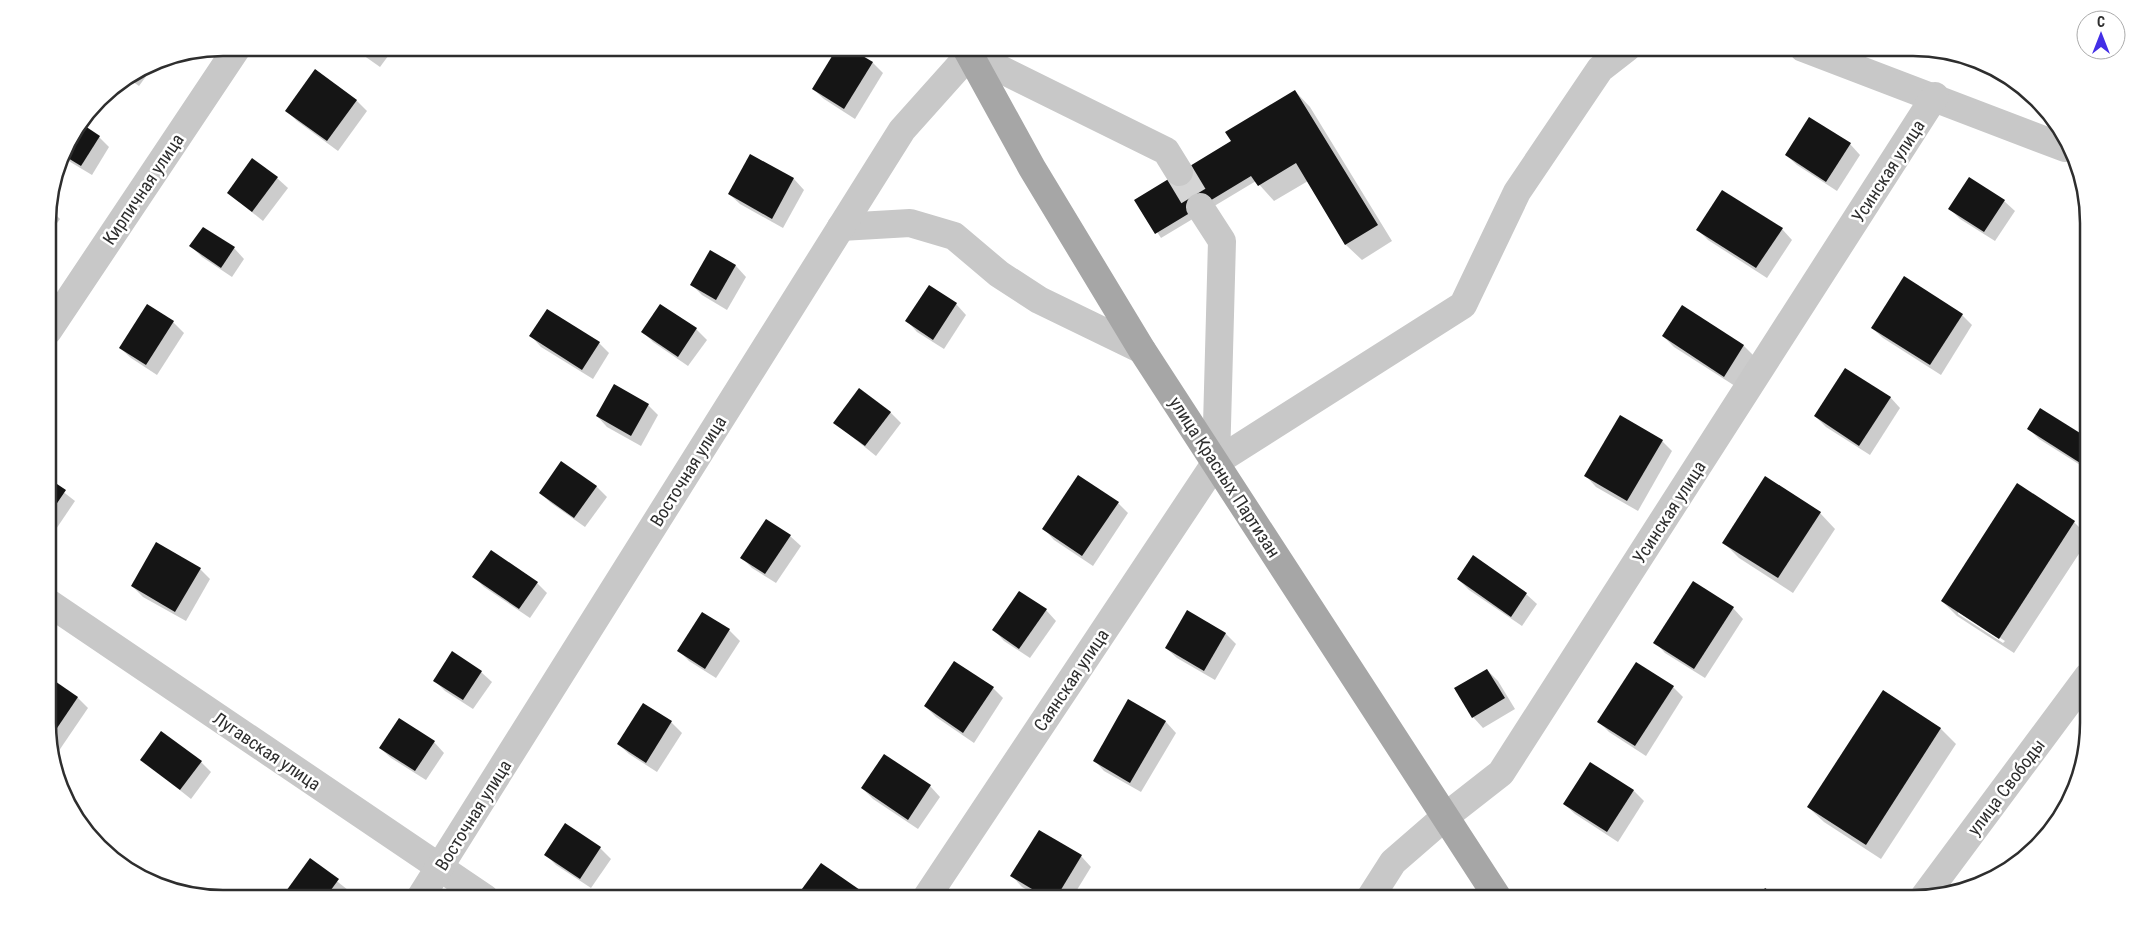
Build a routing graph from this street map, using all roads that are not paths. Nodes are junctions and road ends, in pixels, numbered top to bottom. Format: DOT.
graph roads {
  1 [pos="1616,56"];
  2 [pos="1828,56"];
  3 [pos="231,57"];
  4 [pos="963,57"];
  5 [pos="971,57"];
  6 [pos="979,57"];
  7 [pos="1935,96"];
  8 [pos="2060,146"];
  9 [pos="1179,172"];
  10 [pos="1200,207"];
  11 [pos="841,227"];
  12 [pos="57,318"];
  13 [pos="1142,350"];
  14 [pos="1216,462"];
  15 [pos="56,609"];
  16 [pos="2080,687"];
  17 [pos="1446,816"];
  18 [pos="440,868"];
  19 [pos="1930,888"];
  20 [pos="1376,889"];
  21 [pos="1492,889"];
  22 [pos="425,890"];
  23 [pos="473,890"];
  24 [pos="932,890"];
  1 -- 14 [label="street"];
  2 -- 7 [label="street"];
  3 -- 12 [label="street, Кирпичная улица"];
  4 -- 11 [label="street, Восточная улица"];
  5 -- 13 [label="main road, улица Красных Партизан"];
  6 -- 9 [label="street"];
  7 -- 8 [label="street"];
  7 -- 17 [label="street, Усинская улица"];
  10 -- 14 [label="street"];
  11 -- 13 [label="street"];
  11 -- 18 [label="street, Восточная улица"];
  13 -- 14 [label="main road, улица Красных Партизан"];
  14 -- 17 [label="main road, улица Красных Партизан"];
  14 -- 24 [label="street, Саянская улица"];
  15 -- 18 [label="street, Лугавская улица"];
  16 -- 19 [label="street, улица Свободы"];
  17 -- 20 [label="street, Усинская улица"];
  17 -- 21 [label="main road, улица Красных Партизан"];
  18 -- 22 [label="street, Восточная улица"];
  18 -- 23 [label="street, Лугавская улица"];
}
